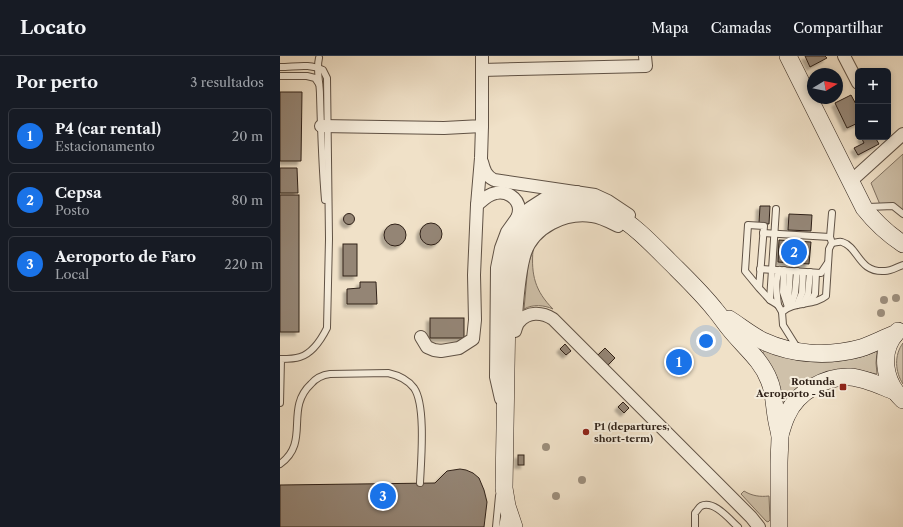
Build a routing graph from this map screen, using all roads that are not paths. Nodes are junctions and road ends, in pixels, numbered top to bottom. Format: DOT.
graph roads {
  1 [pos="482,56"];
  2 [pos="646,56"];
  3 [pos="788,56"];
  4 [pos="844,56"];
  5 [pos="319,57"];
  6 [pos="307,66"];
  7 [pos="280,67"];
  8 [pos="317,67"];
  9 [pos="482,70"];
  10 [pos="280,76"];
  11 [pos="855,77"];
  12 [pos="320,85"];
  13 [pos="482,126"];
  14 [pos="324,127"];
  15 [pos="903,134"];
  16 [pos="888,142"];
  17 [pos="481,158"];
  18 [pos="851,181"];
  19 [pos="578,192"];
  20 [pos="477,205"];
  21 [pos="864,208"];
  22 [pos="776,209"];
  23 [pos="832,213"];
  24 [pos="903,214"];
  25 [pos="517,218"];
  26 [pos="763,233"];
  27 [pos="774,234"];
  28 [pos="831,240"];
  29 [pos="903,244"];
  30 [pos="658,250"];
  31 [pos="828,262"];
  32 [pos="903,266"];
  33 [pos="760,269"];
  34 [pos="772,270"];
  35 [pos="797,271"];
  36 [pos="759,288"];
  37 [pos="770,300"];
  38 [pos="778,305"];
  39 [pos="797,305"];
  40 [pos="716,310"];
  41 [pos="782,312"];
  42 [pos="899,330"];
  43 [pos="515,331"];
  44 [pos="421,337"];
  45 [pos="800,352"];
  46 [pos="899,395"];
  47 [pos="280,404"];
  48 [pos="504,410"];
  49 [pos="780,435"];
  50 [pos="280,464"];
  51 [pos="504,465"];
  52 [pos="420,483"];
  53 [pos="507,506"];
  54 [pos="496,527"];
  55 [pos="502,527"];
  56 [pos="514,527"];
  57 [pos="695,527"];
  58 [pos="738,527"];
  59 [pos="759,527"];
  60 [pos="779,527"];
  1 -- 9 [label="street"];
  2 -- 9 [label="street"];
  3 -- 18 [label="street"];
  4 -- 11 [label="street"];
  5 -- 6 [label="lane"];
  5 -- 8 [label="lane"];
  6 -- 7 [label="lane"];
  6 -- 8 [label="lane"];
  8 -- 12 [label="lane"];
  8 -- 14 [label="lane"];
  9 -- 13 [label="street"];
  10 -- 12 [label="lane"];
  12 -- 14 [label="lane"];
  13 -- 14 [label="street"];
  13 -- 17 [label="street"];
  14 -- 47 [label="lane"];
  15 -- 16 [label="street"];
  16 -- 18 [label="street"];
  17 -- 19 [label="street"];
  17 -- 20 [label="street"];
  18 -- 21 [label="street"];
  19 -- 25 [label="street"];
  19 -- 30 [label="street"];
  20 -- 25 [label="street"];
  20 -- 44 [label="street"];
  21 -- 24 [label="lane"];
  21 -- 29 [label="street"];
  22 -- 27 [label="lane"];
  23 -- 28 [label="lane"];
  25 -- 48 [label="street"];
  26 -- 27 [label="lane"];
  26 -- 33 [label="lane"];
  26 -- 36 [label="lane"];
  27 -- 28 [label="lane"];
  27 -- 34 [label="lane"];
  28 -- 31 [label="lane"];
  28 -- 32 [label="lane"];
  30 -- 40 [label="street"];
  30 -- 43 [label="street"];
  30 -- 48 [label="street"];
  31 -- 35 [label="lane"];
  31 -- 39 [label="lane"];
  33 -- 34 [label="lane"];
  33 -- 36 [label="lane"];
  34 -- 35 [label="lane"];
  34 -- 37 [label="lane"];
  35 -- 38 [label="lane"];
  35 -- 39 [label="lane"];
  35 -- 39 [label="lane"];
  35 -- 39 [label="lane"];
  36 -- 37 [label="lane"];
  37 -- 38 [label="lane"];
  38 -- 41 [label="lane"];
  39 -- 41 [label="lane"];
  40 -- 45 [label="street"];
  40 -- 49 [label="street"];
  41 -- 45 [label="lane"];
  42 -- 45 [label="street"];
  42 -- 46 [label="street"];
  43 -- 48 [label="street"];
  43 -- 59 [label="street"];
  46 -- 49 [label="street"];
  48 -- 51 [label="street"];
  49 -- 60 [label="street"];
  50 -- 52 [label="lane"];
  51 -- 53 [label="street"];
  51 -- 54 [label="lane"];
  53 -- 55 [label="lane"];
  53 -- 56 [label="street"];
  57 -- 58 [label="lane"];
}
